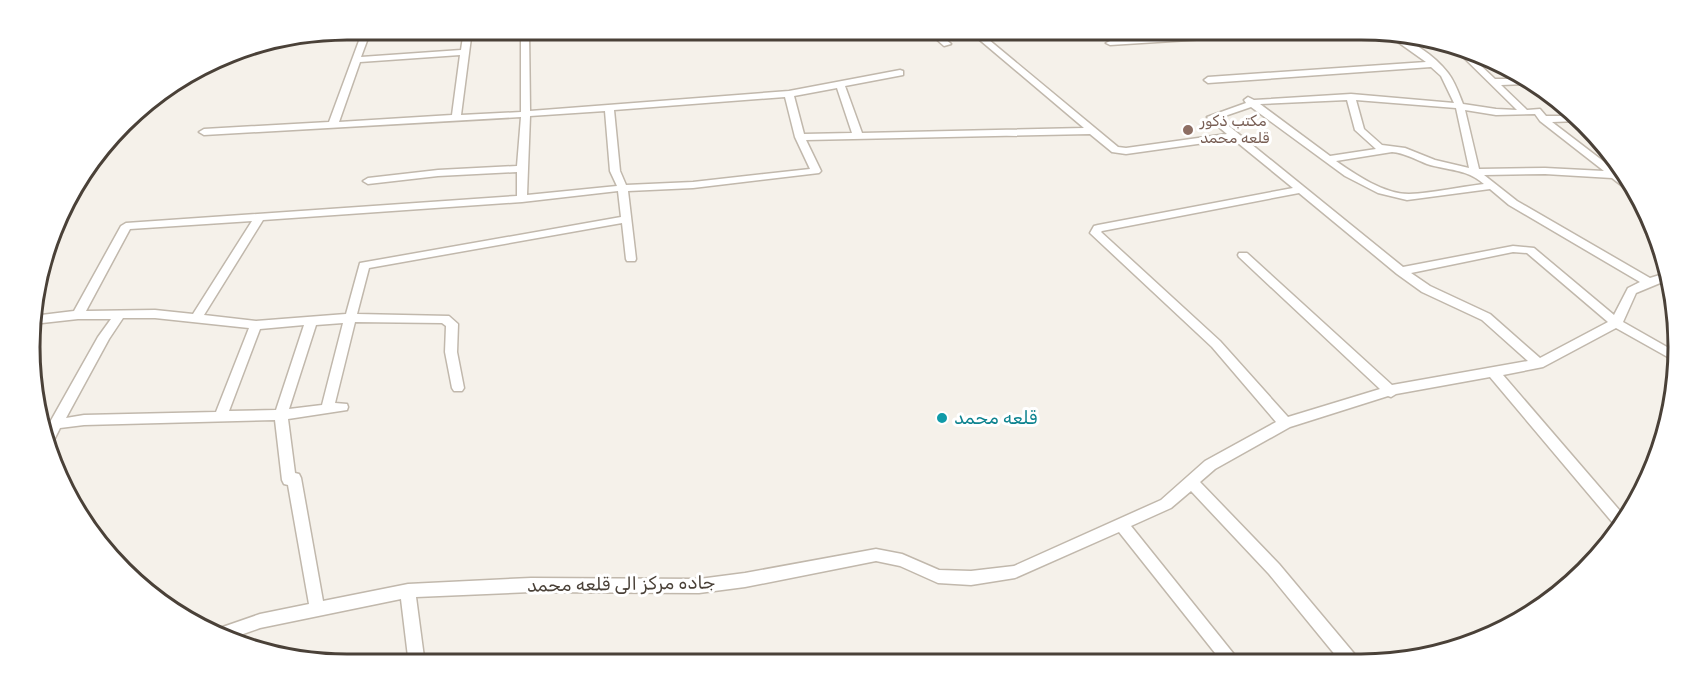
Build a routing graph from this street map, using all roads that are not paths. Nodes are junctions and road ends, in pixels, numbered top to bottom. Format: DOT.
graph roads {
  1 [pos="363,40"];
  2 [pos="466,40"];
  3 [pos="525,40"];
  4 [pos="941,40"];
  5 [pos="984,40"];
  6 [pos="1157,40"];
  7 [pos="1110,43"];
  8 [pos="1404,43"];
  9 [pos="947,45"];
  10 [pos="464,52"];
  11 [pos="356,60"];
  12 [pos="1474,63"];
  13 [pos="1433,64"];
  14 [pos="900,73"];
  15 [pos="1208,80"];
  16 [pos="1492,82"];
  17 [pos="1514,82"];
  18 [pos="840,85"];
  19 [pos="789,94"];
  20 [pos="1351,97"];
  21 [pos="1250,102"];
  22 [pos="1460,106"];
  23 [pos="609,107"];
  24 [pos="1525,113"];
  25 [pos="526,114"];
  26 [pos="456,117"];
  27 [pos="1544,119"];
  28 [pos="1565,119"];
  29 [pos="333,125"];
  30 [pos="1091,131"];
  31 [pos="204,132"];
  32 [pos="858,136"];
  33 [pos="1234,136"];
  34 [pos="800,137"];
  35 [pos="1388,150"];
  36 [pos="1330,159"];
  37 [pos="522,169"];
  38 [pos="1475,172"];
  39 [pos="1614,174"];
  40 [pos="1615,175"];
  41 [pos="368,181"];
  42 [pos="1493,186"];
  43 [pos="623,188"];
  44 [pos="1300,190"];
  45 [pos="522,199"];
  46 [pos="260,216"];
  47 [pos="625,219"];
  48 [pos="1243,255"];
  49 [pos="631,259"];
  50 [pos="1401,271"];
  51 [pos="1660,279"];
  52 [pos="1648,282"];
  53 [pos="120,314"];
  54 [pos="78,315"];
  55 [pos="196,318"];
  56 [pos="351,318"];
  57 [pos="42,319"];
  58 [pos="311,321"];
  59 [pos="1616,323"];
  60 [pos="256,325"];
  61 [pos="1668,352"];
  62 [pos="1539,364"];
  63 [pos="1494,373"];
  64 [pos="458,388"];
  65 [pos="1391,392"];
  66 [pos="342,407"];
  67 [pos="327,409"];
  68 [pos="281,415"];
  69 [pos="220,418"];
  70 [pos="1285,423"];
  71 [pos="55,424"];
  72 [pos="52,430"];
  73 [pos="1191,482"];
  74 [pos="1616,517"];
  75 [pos="1121,524"];
  76 [pos="408,591"];
  77 [pos="312,611"];
  78 [pos="231,631"];
  79 [pos="416,654"];
  80 [pos="1226,654"];
  81 [pos="1344,654"];
  1 -- 11 [label="street"];
  2 -- 10 [label="street"];
  3 -- 25 [label="street"];
  4 -- 9 [label="street"];
  5 -- 30 [label="street"];
  6 -- 7 [label="street"];
  8 -- 13 [label="street"];
  10 -- 11 [label="street"];
  10 -- 26 [label="street"];
  11 -- 29 [label="street"];
  12 -- 16 [label="street"];
  13 -- 15 [label="street"];
  13 -- 22 [label="street"];
  14 -- 18 [label="street"];
  16 -- 17 [label="street"];
  16 -- 24 [label="street"];
  18 -- 19 [label="street"];
  18 -- 32 [label="street"];
  19 -- 23 [label="street"];
  19 -- 34 [label="street"];
  20 -- 21 [label="street"];
  20 -- 22 [label="street"];
  20 -- 35 [label="street"];
  21 -- 33 [label="street"];
  21 -- 36 [label="street"];
  22 -- 24 [label="street"];
  22 -- 38 [label="street"];
  23 -- 25 [label="street"];
  23 -- 43 [label="street"];
  24 -- 27 [label="street"];
  25 -- 26 [label="street"];
  25 -- 37 [label="street"];
  26 -- 29 [label="street"];
  27 -- 28 [label="street"];
  27 -- 39 [label="street"];
  29 -- 31 [label="street"];
  30 -- 32 [label="street"];
  30 -- 33 [label="street"];
  32 -- 34 [label="street"];
  33 -- 44 [label="street"];
  34 -- 43 [label="street"];
  35 -- 36 [label="street"];
  35 -- 38 [label="street"];
  36 -- 42 [label="street"];
  37 -- 41 [label="street"];
  37 -- 45 [label="street"];
  38 -- 40 [label="street"];
  38 -- 42 [label="street"];
  42 -- 52 [label="street"];
  43 -- 45 [label="street"];
  43 -- 47 [label="street"];
  44 -- 50 [label="street"];
  44 -- 70 [label="street"];
  45 -- 46 [label="street"];
  46 -- 54 [label="street"];
  46 -- 55 [label="street"];
  47 -- 49 [label="street"];
  47 -- 56 [label="street"];
  48 -- 65 [label="street"];
  50 -- 59 [label="street"];
  50 -- 62 [label="street"];
  51 -- 52 [label="street"];
  52 -- 59 [label="street"];
  53 -- 54 [label="street"];
  53 -- 55 [label="street"];
  53 -- 71 [label="street"];
  54 -- 57 [label="street"];
  55 -- 60 [label="street"];
  56 -- 58 [label="street"];
  56 -- 64 [label="street"];
  56 -- 67 [label="street"];
  58 -- 60 [label="street"];
  58 -- 68 [label="street"];
  59 -- 61 [label="street"];
  59 -- 62 [label="street, جاده مرکز الی قلعه محمد"];
  60 -- 69 [label="street"];
  62 -- 63 [label="street, جاده مرکز الی قلعه محمد"];
  63 -- 65 [label="street, جاده مرکز الی قلعه محمد"];
  63 -- 74 [label="street"];
  65 -- 70 [label="street, جاده مرکز الی قلعه محمد"];
  66 -- 67 [label="street"];
  67 -- 68 [label="street"];
  68 -- 69 [label="street"];
  68 -- 77 [label="street"];
  69 -- 71 [label="street"];
  70 -- 73 [label="street, جاده مرکز الی قلعه محمد"];
  71 -- 72 [label="street"];
  73 -- 75 [label="street, جاده مرکز الی قلعه محمد"];
  73 -- 81 [label="street"];
  75 -- 76 [label="street, جاده مرکز الی قلعه محمد"];
  75 -- 80 [label="street"];
  76 -- 77 [label="street, جاده مرکز الی قلعه محمد"];
  76 -- 79 [label="street"];
  77 -- 78 [label="street, جاده مرکز الی قلعه محمد"];
}
